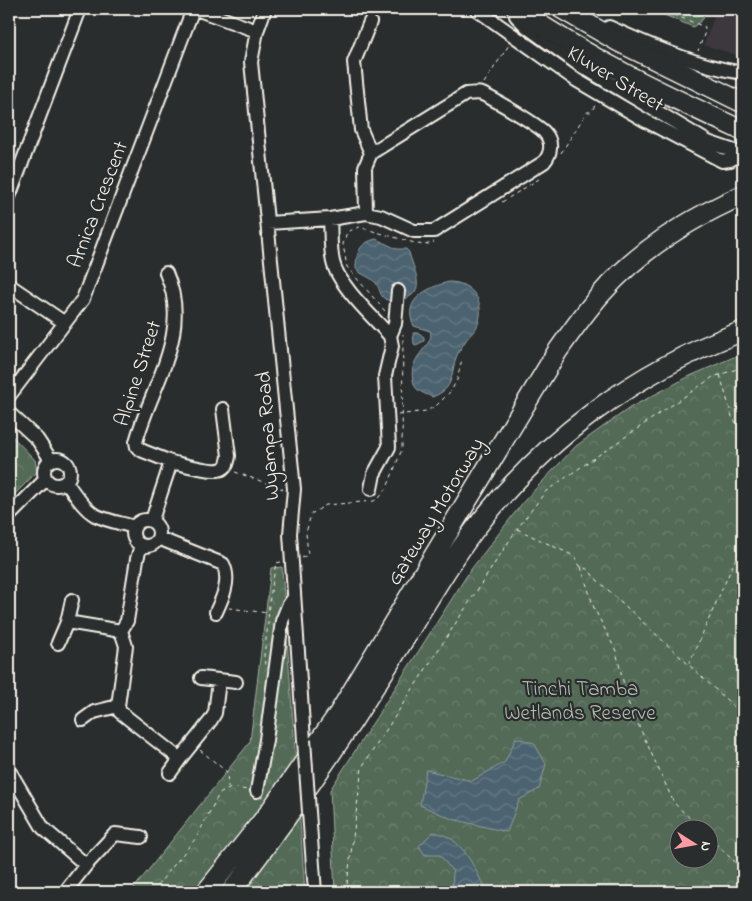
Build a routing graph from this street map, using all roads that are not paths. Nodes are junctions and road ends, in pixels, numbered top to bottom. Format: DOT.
graph roads {
  1 [pos="80,9"];
  2 [pos="194,9"];
  3 [pos="265,9"];
  4 [pos="476,9"];
  5 [pos="510,9"];
  6 [pos="517,9"];
  7 [pos="562,9"];
  8 [pos="579,20"];
  9 [pos="370,22"];
  10 [pos="257,31"];
  11 [pos="743,73"];
  12 [pos="743,103"];
  13 [pos="741,131"];
  14 [pos="371,152"];
  15 [pos="740,153"];
  16 [pos="743,195"];
  17 [pos="9,197"];
  18 [pos="366,213"];
  19 [pos="330,219"];
  20 [pos="268,223"];
  21 [pos="166,273"];
  22 [pos="9,285"];
  23 [pos="398,290"];
  24 [pos="65,323"];
  25 [pos="743,331"];
  26 [pos="390,336"];
  27 [pos="9,396"];
  28 [pos="223,409"];
  29 [pos="9,413"];
  30 [pos="51,460"];
  31 [pos="171,462"];
  32 [pos="46,479"];
  33 [pos="66,482"];
  34 [pos="371,488"];
  35 [pos="9,516"];
  36 [pos="152,520"];
  37 [pos="134,527"];
  38 [pos="158,538"];
  39 [pos="141,545"];
  40 [pos="294,599"];
  41 [pos="72,600"];
  42 [pos="217,609"];
  43 [pos="67,622"];
  44 [pos="121,631"];
  45 [pos="58,642"];
  46 [pos="201,678"];
  47 [pos="219,681"];
  48 [pos="236,682"];
  49 [pos="118,706"];
  50 [pos="83,720"];
  51 [pos="180,759"];
  52 [pos="9,770"];
  53 [pos="170,773"];
  54 [pos="257,791"];
  55 [pos="141,838"];
  56 [pos="86,865"];
  57 [pos="65,892"];
  58 [pos="206,892"];
  59 [pos="231,892"];
  60 [pos="314,892"];
  1 -- 17 [label="street"];
  2 -- 10 [label="street"];
  2 -- 24 [label="street, Arnica Crescent"];
  3 -- 10 [label="street, Wyampa Road"];
  4 -- 15 [label="street, Kluver Street"];
  5 -- 15 [label="street"];
  6 -- 13 [label="highway"];
  7 -- 8 [label="highway"];
  8 -- 11 [label="street"];
  8 -- 12 [label="highway"];
  9 -- 14 [label="street"];
  10 -- 20 [label="street, Wyampa Road"];
  13 -- 15 [label="street"];
  14 -- 18 [label="street"];
  14 -- 18 [label="street"];
  16 -- 58 [label="highway, Gateway Motorway"];
  18 -- 19 [label="street"];
  19 -- 20 [label="street"];
  19 -- 26 [label="street"];
  20 -- 40 [label="street, Wyampa Road"];
  21 -- 31 [label="street, Alpine Street"];
  22 -- 24 [label="street"];
  23 -- 26 [label="street"];
  24 -- 27 [label="street, Arnica Crescent"];
  25 -- 59 [label="highway, Gateway Motorway"];
  26 -- 34 [label="street"];
  28 -- 31 [label="street"];
  29 -- 30 [label="street"];
  30 -- 32 [label="street"];
  30 -- 33 [label="street"];
  31 -- 36 [label="street"];
  32 -- 33 [label="street"];
  32 -- 35 [label="street"];
  33 -- 37 [label="street"];
  36 -- 37 [label="street"];
  36 -- 38 [label="street"];
  37 -- 39 [label="street"];
  38 -- 39 [label="street"];
  38 -- 42 [label="street"];
  39 -- 44 [label="street"];
  40 -- 54 [label="street"];
  40 -- 60 [label="street, Wyampa Road, bridge"];
  41 -- 43 [label="street"];
  43 -- 44 [label="street"];
  43 -- 45 [label="street"];
  44 -- 49 [label="street"];
  46 -- 47 [label="street"];
  47 -- 48 [label="street"];
  47 -- 51 [label="street"];
  49 -- 50 [label="street"];
  49 -- 51 [label="street"];
  51 -- 53 [label="street"];
  52 -- 56 [label="street"];
  55 -- 56 [label="street"];
  56 -- 57 [label="street"];
}
